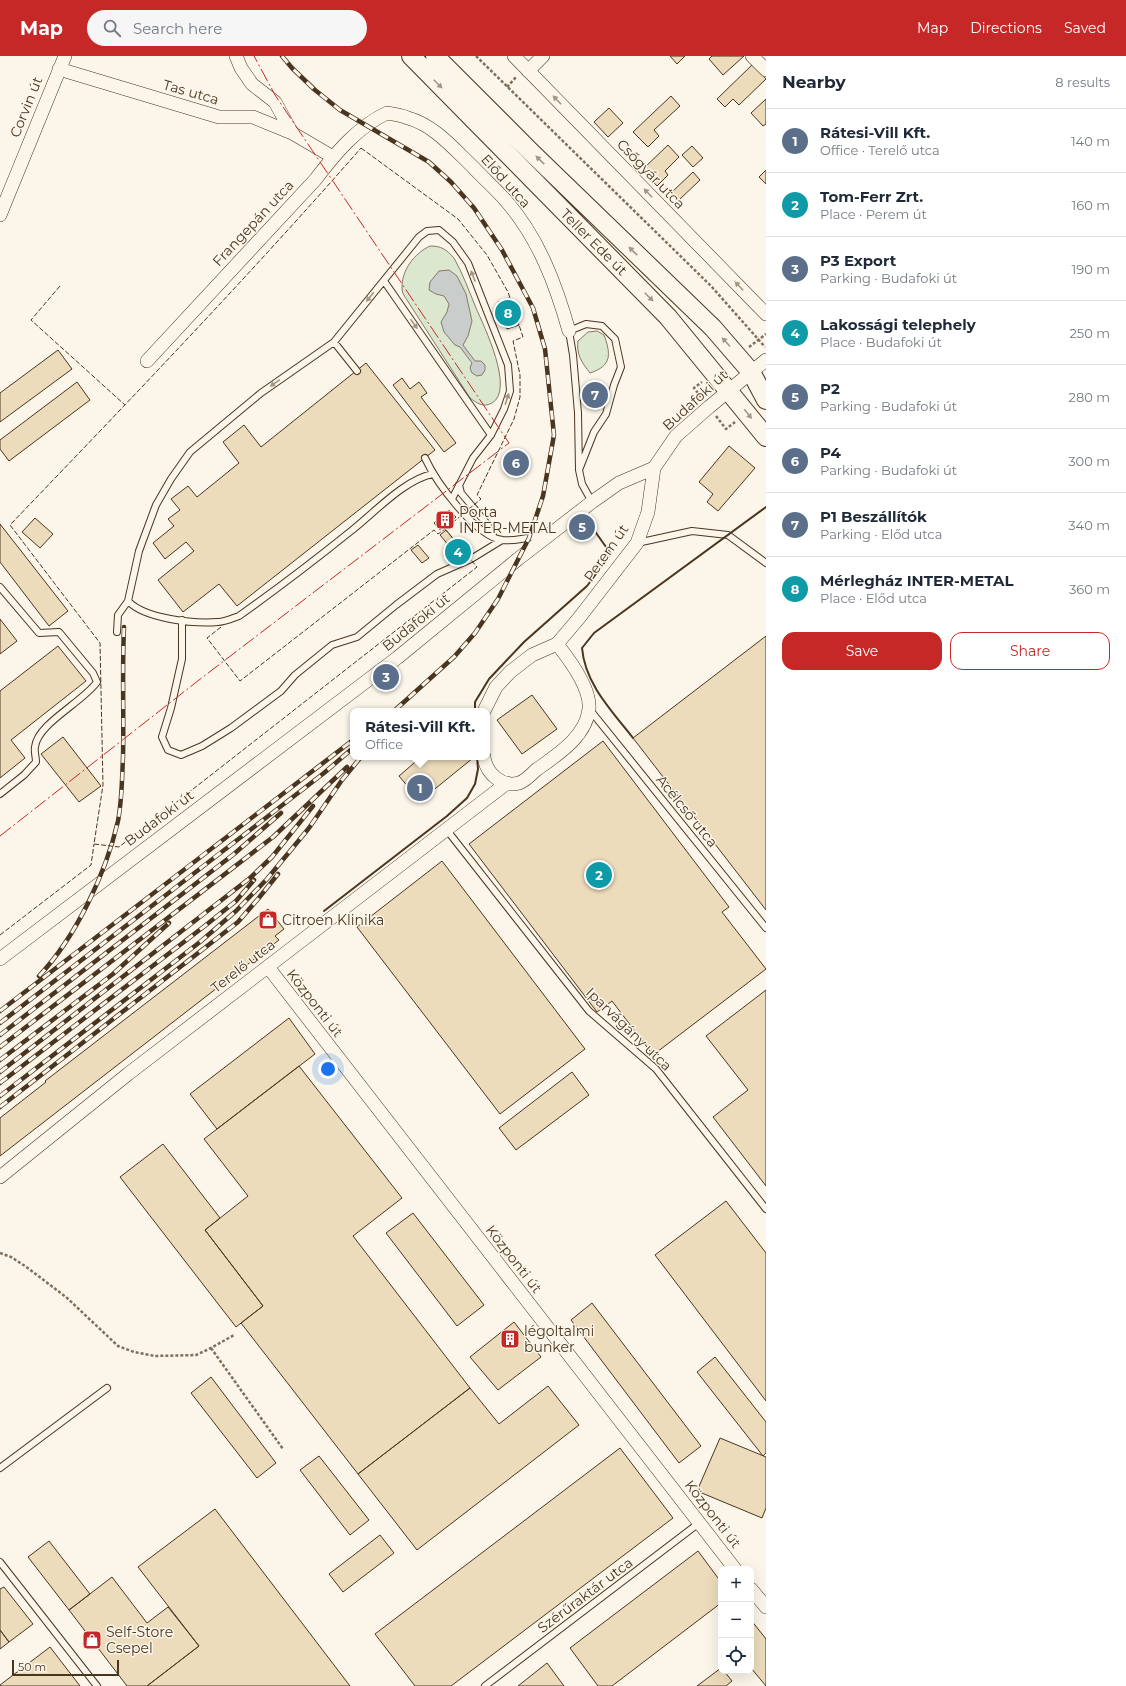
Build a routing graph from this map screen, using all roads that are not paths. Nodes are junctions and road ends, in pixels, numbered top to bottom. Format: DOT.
graph roads {
  1 [pos="64,56"];
  2 [pos="236,56"];
  3 [pos="411,56"];
  4 [pos="435,56"];
  5 [pos="514,56"];
  6 [pos="543,56"];
  7 [pos="752,56"];
  8 [pos="59,69"];
  9 [pos="766,70"];
  10 [pos="528,71"];
  11 [pos="387,113"];
  12 [pos="292,132"];
  13 [pos="333,157"];
  14 [pos="0,215"];
  15 [pos="384,280"];
  16 [pos="766,314"];
  17 [pos="569,331"];
  18 [pos="334,342"];
  19 [pos="766,360"];
  20 [pos="147,361"];
  21 [pos="357,371"];
  22 [pos="750,372"];
  23 [pos="730,391"];
  24 [pos="766,400"];
  25 [pos="490,435"];
  26 [pos="766,437"];
  27 [pos="425,458"];
  28 [pos="654,468"];
  29 [pos="580,470"];
  30 [pos="433,474"];
  31 [pos="459,485"];
  32 [pos="452,499"];
  33 [pos="592,502"];
  34 [pos="554,531"];
  35 [pos="493,536"];
  36 [pos="502,540"];
  37 [pos="637,543"];
  38 [pos="766,563"];
  39 [pos="0,587"];
  40 [pos="128,601"];
  41 [pos="182,620"];
  42 [pos="117,632"];
  43 [pos="557,644"];
  44 [pos="486,708"];
  45 [pos="589,709"];
  46 [pos="484,760"];
  47 [pos="507,783"];
  48 [pos="0,794"];
  49 [pos="446,829"];
  50 [pos="766,928"];
  51 [pos="0,959"];
  52 [pos="268,967"];
  53 [pos="0,1177"];
  54 [pos="766,1209"];
  55 [pos="108,1388"];
  56 [pos="0,1468"];
  57 [pos="699,1523"];
  58 [pos="0,1562"];
  59 [pos="733,1566"];
  60 [pos="754,1592"];
  61 [pos="766,1607"];
  62 [pos="97,1686"];
  63 [pos="485,1686"];
  1 -- 8 [label="street, Corvin út"];
  2 -- 12 [label="street"];
  3 -- 23 [label="main road, Teller Ede út, one-way"];
  22 -- 4 [label="main road, Teller Ede út, one-way"];
  5 -- 10 [label="street, Csőgyár utca"];
  6 -- 10 [label="street"];
  7 -- 9 [label="street"];
  8 -- 12 [label="street, Tas utca"];
  8 -- 14 [label="street, Corvin út"];
  16 -- 10 [label="street, Csőgyár utca, one-way"];
  11 -- 13 [label="street, Frangepán utca"];
  11 -- 17 [label="street, Előd utca"];
  12 -- 13 [label="street, Tas utca"];
  13 -- 20 [label="street, Frangepán utca"];
  15 -- 18 [label="lane, one-way"];
  15 -- 25 [label="lane, one-way"];
  25 -- 15 [label="lane, one-way"];
  17 -- 29 [label="lane"];
  17 -- 29 [label="lane"];
  18 -- 21 [label="lane"];
  18 -- 40 [label="lane, one-way"];
  19 -- 22 [label="street, Budafoki út"];
  22 -- 23 [label="street, Budafoki út"];
  22 -- 24 [label="main road, Teller Ede út"];
  23 -- 26 [label="main road, Teller Ede út, one-way"];
  23 -- 28 [label="street, Budafoki út"];
  25 -- 31 [label="lane"];
  27 -- 30 [label="lane"];
  28 -- 33 [label="street, Budafoki út"];
  28 -- 37 [label="street, Perem út"];
  29 -- 33 [label="lane"];
  30 -- 32 [label="lane"];
  30 -- 41 [label="lane"];
  31 -- 32 [label="lane"];
  31 -- 35 [label="lane"];
  32 -- 35 [label="lane"];
  33 -- 34 [label="street, Budafoki út"];
  34 -- 36 [label="lane"];
  34 -- 51 [label="street, Budafoki út"];
  35 -- 36 [label="lane"];
  36 -- 41 [label="lane"];
  37 -- 38 [label="lane"];
  37 -- 43 [label="street, Perem út"];
  39 -- 48 [label="lane"];
  40 -- 41 [label="lane"];
  40 -- 42 [label="lane"];
  43 -- 44 [label="street, Perem út"];
  43 -- 45 [label="street"];
  45 -- 47 [label="street"];
  45 -- 50 [label="lane, Acélcső utca"];
  46 -- 47 [label="street"];
  47 -- 49 [label="street, Terelő utca"];
  49 -- 52 [label="street, Terelő utca"];
  49 -- 54 [label="lane, Iparvágány utca"];
  52 -- 53 [label="street, Terelő utca"];
  52 -- 57 [label="street, Központi út"];
  55 -- 56 [label="lane"];
  57 -- 59 [label="street, Központi út"];
  57 -- 63 [label="lane, Szérűraktár utca"];
  58 -- 62 [label="lane"];
  60 -- 61 [label="street"];
}
